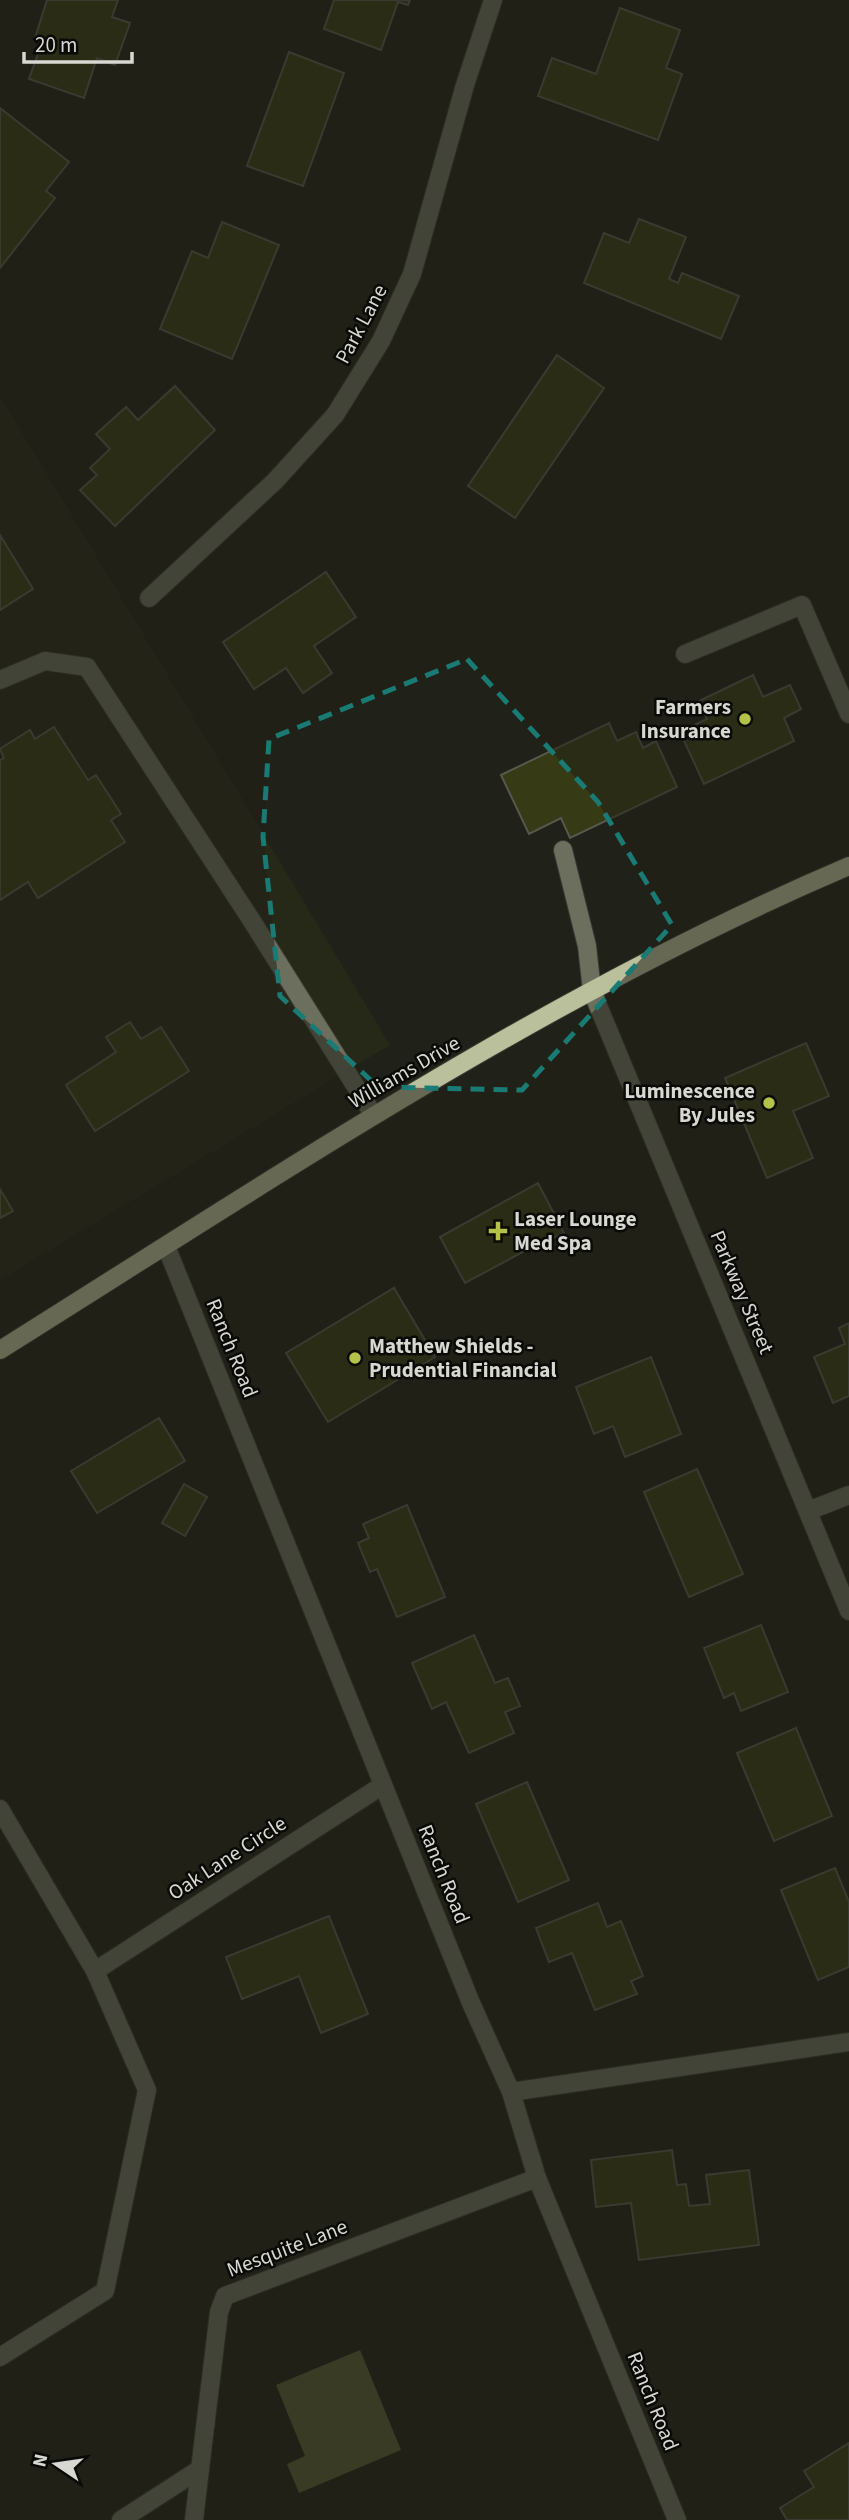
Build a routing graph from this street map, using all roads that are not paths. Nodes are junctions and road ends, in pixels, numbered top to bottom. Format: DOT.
graph roads {
  1 [pos="493,0"];
  2 [pos="149,598"];
  3 [pos="685,654"];
  4 [pos="0,680"];
  5 [pos="849,713"];
  6 [pos="564,850"];
  7 [pos="849,866"];
  8 [pos="592,991"];
  9 [pos="373,1114"];
  10 [pos="166,1246"];
  11 [pos="0,1350"];
  12 [pos="849,1495"];
  13 [pos="808,1511"];
  14 [pos="849,1611"];
  15 [pos="383,1785"];
  16 [pos="0,1810"];
  17 [pos="95,1970"];
  18 [pos="849,2042"];
  19 [pos="511,2092"];
  20 [pos="537,2178"];
  21 [pos="0,2357"];
  22 [pos="200,2469"];
  23 [pos="121,2520"];
  24 [pos="194,2520"];
  25 [pos="677,2520"];
  1 -- 2 [label="street, Park Lane"];
  3 -- 5 [label="street"];
  4 -- 9 [label="street"];
  6 -- 8 [label="street, Parkway Street"];
  7 -- 8 [label="main road, Williams Drive"];
  8 -- 9 [label="main road, Williams Drive"];
  8 -- 13 [label="street, Parkway Street"];
  9 -- 10 [label="main road, Williams Drive"];
  10 -- 11 [label="main road, Williams Drive"];
  10 -- 15 [label="street, Ranch Road"];
  12 -- 13 [label="street"];
  13 -- 14 [label="street, Parkway Street"];
  15 -- 17 [label="street, Oak Lane Circle"];
  15 -- 19 [label="street, Ranch Road"];
  16 -- 17 [label="street"];
  17 -- 21 [label="street"];
  18 -- 19 [label="street"];
  19 -- 20 [label="street, Ranch Road"];
  20 -- 22 [label="street, Mesquite Lane"];
  20 -- 25 [label="street, Ranch Road"];
  22 -- 23 [label="street"];
  22 -- 24 [label="street"];
}
